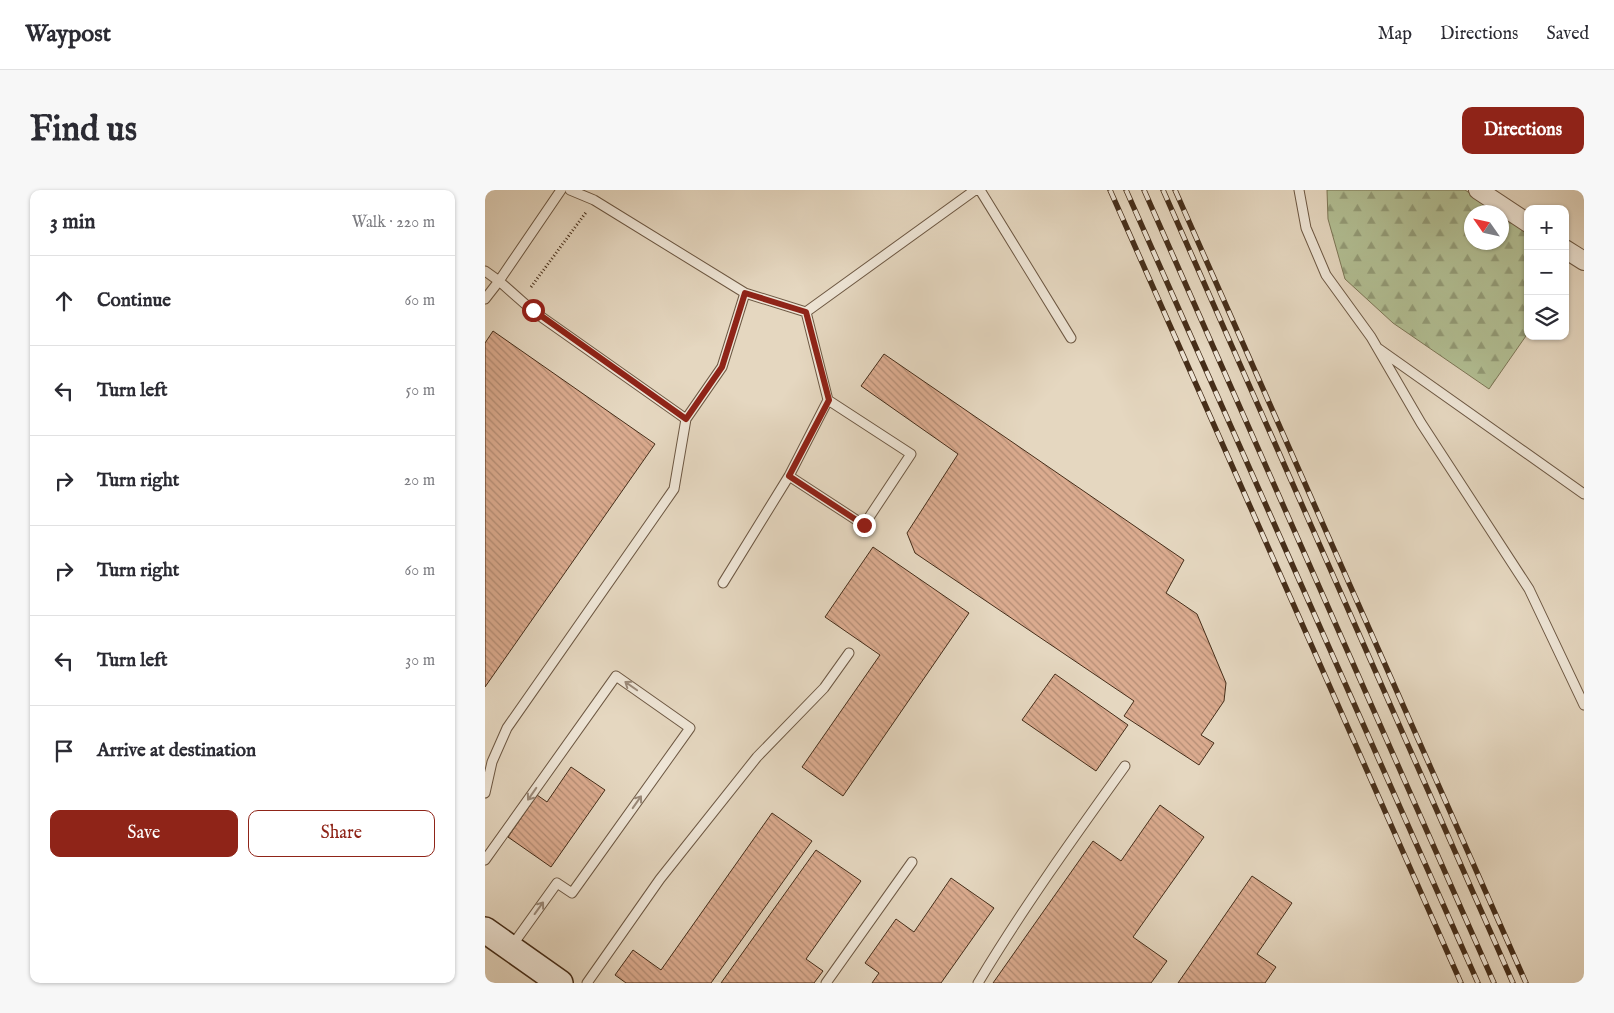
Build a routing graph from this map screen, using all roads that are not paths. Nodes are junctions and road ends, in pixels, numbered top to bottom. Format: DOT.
graph roads {
  1 [pos="561,190"];
  2 [pos="570,190"];
  3 [pos="975,190"];
  4 [pos="980,190"];
  5 [pos="1299,190"];
  6 [pos="1478,190"];
  7 [pos="1524,220"];
  8 [pos="1567,250"];
  9 [pos="1584,261"];
  10 [pos="485,271"];
  11 [pos="499,281"];
  12 [pos="745,293"];
  13 [pos="485,299"];
  14 [pos="806,312"];
  15 [pos="1071,338"];
  16 [pos="1377,347"];
  17 [pos="829,400"];
  18 [pos="686,419"];
  19 [pos="789,476"];
  20 [pos="1584,494"];
  21 [pos="723,583"];
  22 [pos="849,653"];
  23 [pos="1584,705"];
  24 [pos="1125,766"];
  25 [pos="485,793"];
  26 [pos="485,860"];
  27 [pos="912,862"];
  28 [pos="485,930"];
  29 [pos="511,948"];
  30 [pos="550,980"];
  31 [pos="587,983"];
  32 [pos="826,983"];
  33 [pos="978,983"];
  1 -- 11 [label="lane"];
  2 -- 12 [label="lane"];
  3 -- 14 [label="lane"];
  4 -- 15 [label="lane"];
  5 -- 16 [label="lane"];
  6 -- 7 [label="street"];
  8 -- 9 [label="street"];
  10 -- 11 [label="lane"];
  11 -- 13 [label="lane"];
  11 -- 18 [label="lane"];
  12 -- 14 [label="lane"];
  12 -- 18 [label="lane"];
  14 -- 17 [label="lane"];
  16 -- 20 [label="lane"];
  16 -- 23 [label="lane"];
  17 -- 19 [label="lane"];
  17 -- 19 [label="lane"];
  18 -- 25 [label="lane"];
  19 -- 21 [label="lane"];
  22 -- 31 [label="lane"];
  24 -- 33 [label="lane"];
  29 -- 26 [label="lane, one-way"];
  27 -- 32 [label="lane"];
  28 -- 29 [label="main road"];
  29 -- 30 [label="main road"];
}
